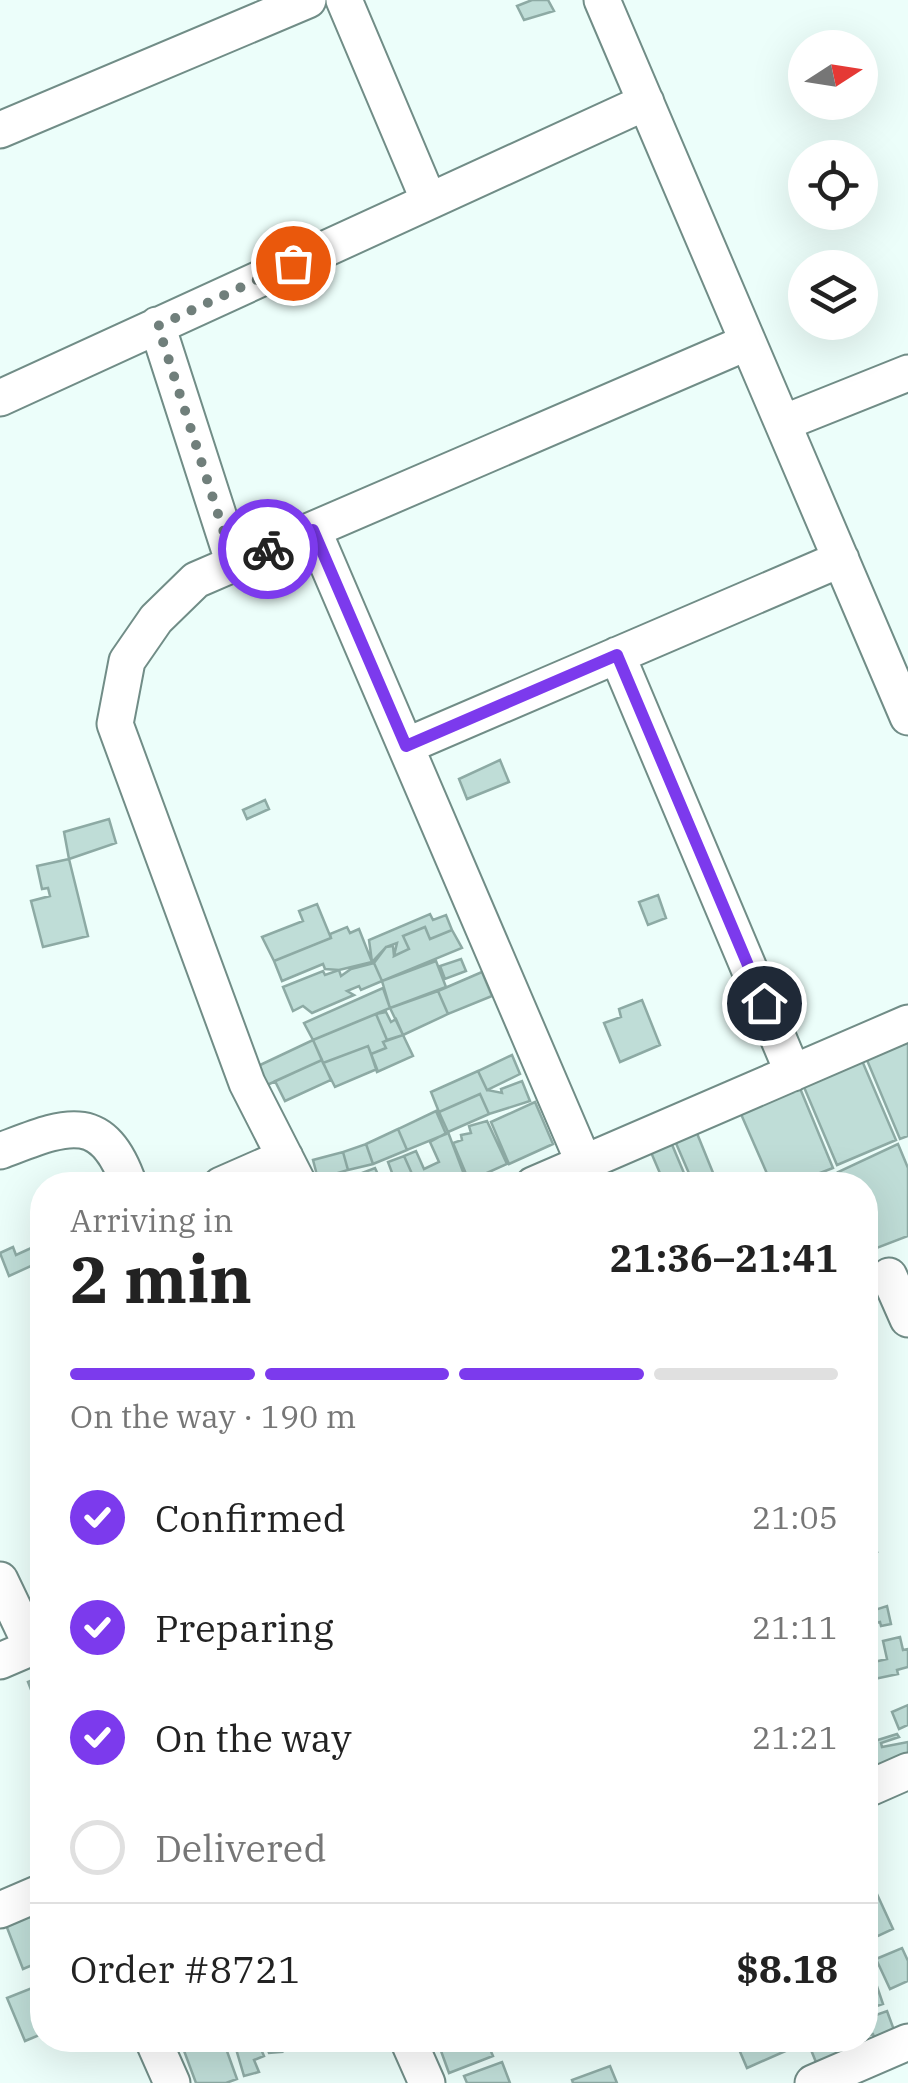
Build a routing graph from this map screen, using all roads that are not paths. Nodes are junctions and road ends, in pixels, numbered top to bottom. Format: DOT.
graph roads {
  1 [pos="308,0"];
  2 [pos="344,0"];
  3 [pos="602,0"];
  4 [pos="646,102"];
  5 [pos="0,130"];
  6 [pos="429,201"];
  7 [pos="158,326"];
  8 [pos="748,342"];
  9 [pos="908,373"];
  10 [pos="0,398"];
  11 [pos="783,423"];
  12 [pos="313,530"];
  13 [pos="840,559"];
  14 [pos="234,564"];
  15 [pos="617,655"];
  16 [pos="908,717"];
  17 [pos="406,746"];
  18 [pos="908,1023"];
  19 [pos="793,1073"];
  20 [pos="0,1150"];
  21 [pos="584,1163"];
  22 [pos="292,1171"];
  23 [pos="125,1172"];
  24 [pos="563,1172"];
  25 [pos="887,1276"];
  26 [pos="908,1320"];
  27 [pos="0,1580"];
  28 [pos="25,1650"];
  29 [pos="908,1770"];
  30 [pos="878,1784"];
  31 [pos="30,1897"];
  32 [pos="0,1910"];
  33 [pos="908,2042"];
  34 [pos="159,2052"];
  35 [pos="413,2052"];
  36 [pos="172,2083"];
  37 [pos="427,2083"];
  38 [pos="812,2083"];
  1 -- 5 [label="street"];
  2 -- 6 [label="street"];
  3 -- 4 [label="street"];
  4 -- 6 [label="street"];
  4 -- 8 [label="street"];
  6 -- 7 [label="street"];
  7 -- 10 [label="street"];
  7 -- 14 [label="street"];
  8 -- 11 [label="street"];
  8 -- 12 [label="street"];
  9 -- 11 [label="street"];
  11 -- 13 [label="street"];
  12 -- 14 [label="street"];
  12 -- 17 [label="street"];
  13 -- 15 [label="street"];
  13 -- 16 [label="street"];
  14 -- 22 [label="street"];
  15 -- 17 [label="street"];
  15 -- 19 [label="street"];
  17 -- 21 [label="street"];
  18 -- 19 [label="street"];
  19 -- 21 [label="street"];
  20 -- 23 [label="street"];
  21 -- 24 [label="street"];
  25 -- 26 [label="street"];
  27 -- 28 [label="street"];
  29 -- 30 [label="street"];
  31 -- 32 [label="street"];
  33 -- 38 [label="street"];
  34 -- 36 [label="street"];
  35 -- 37 [label="street"];
}
